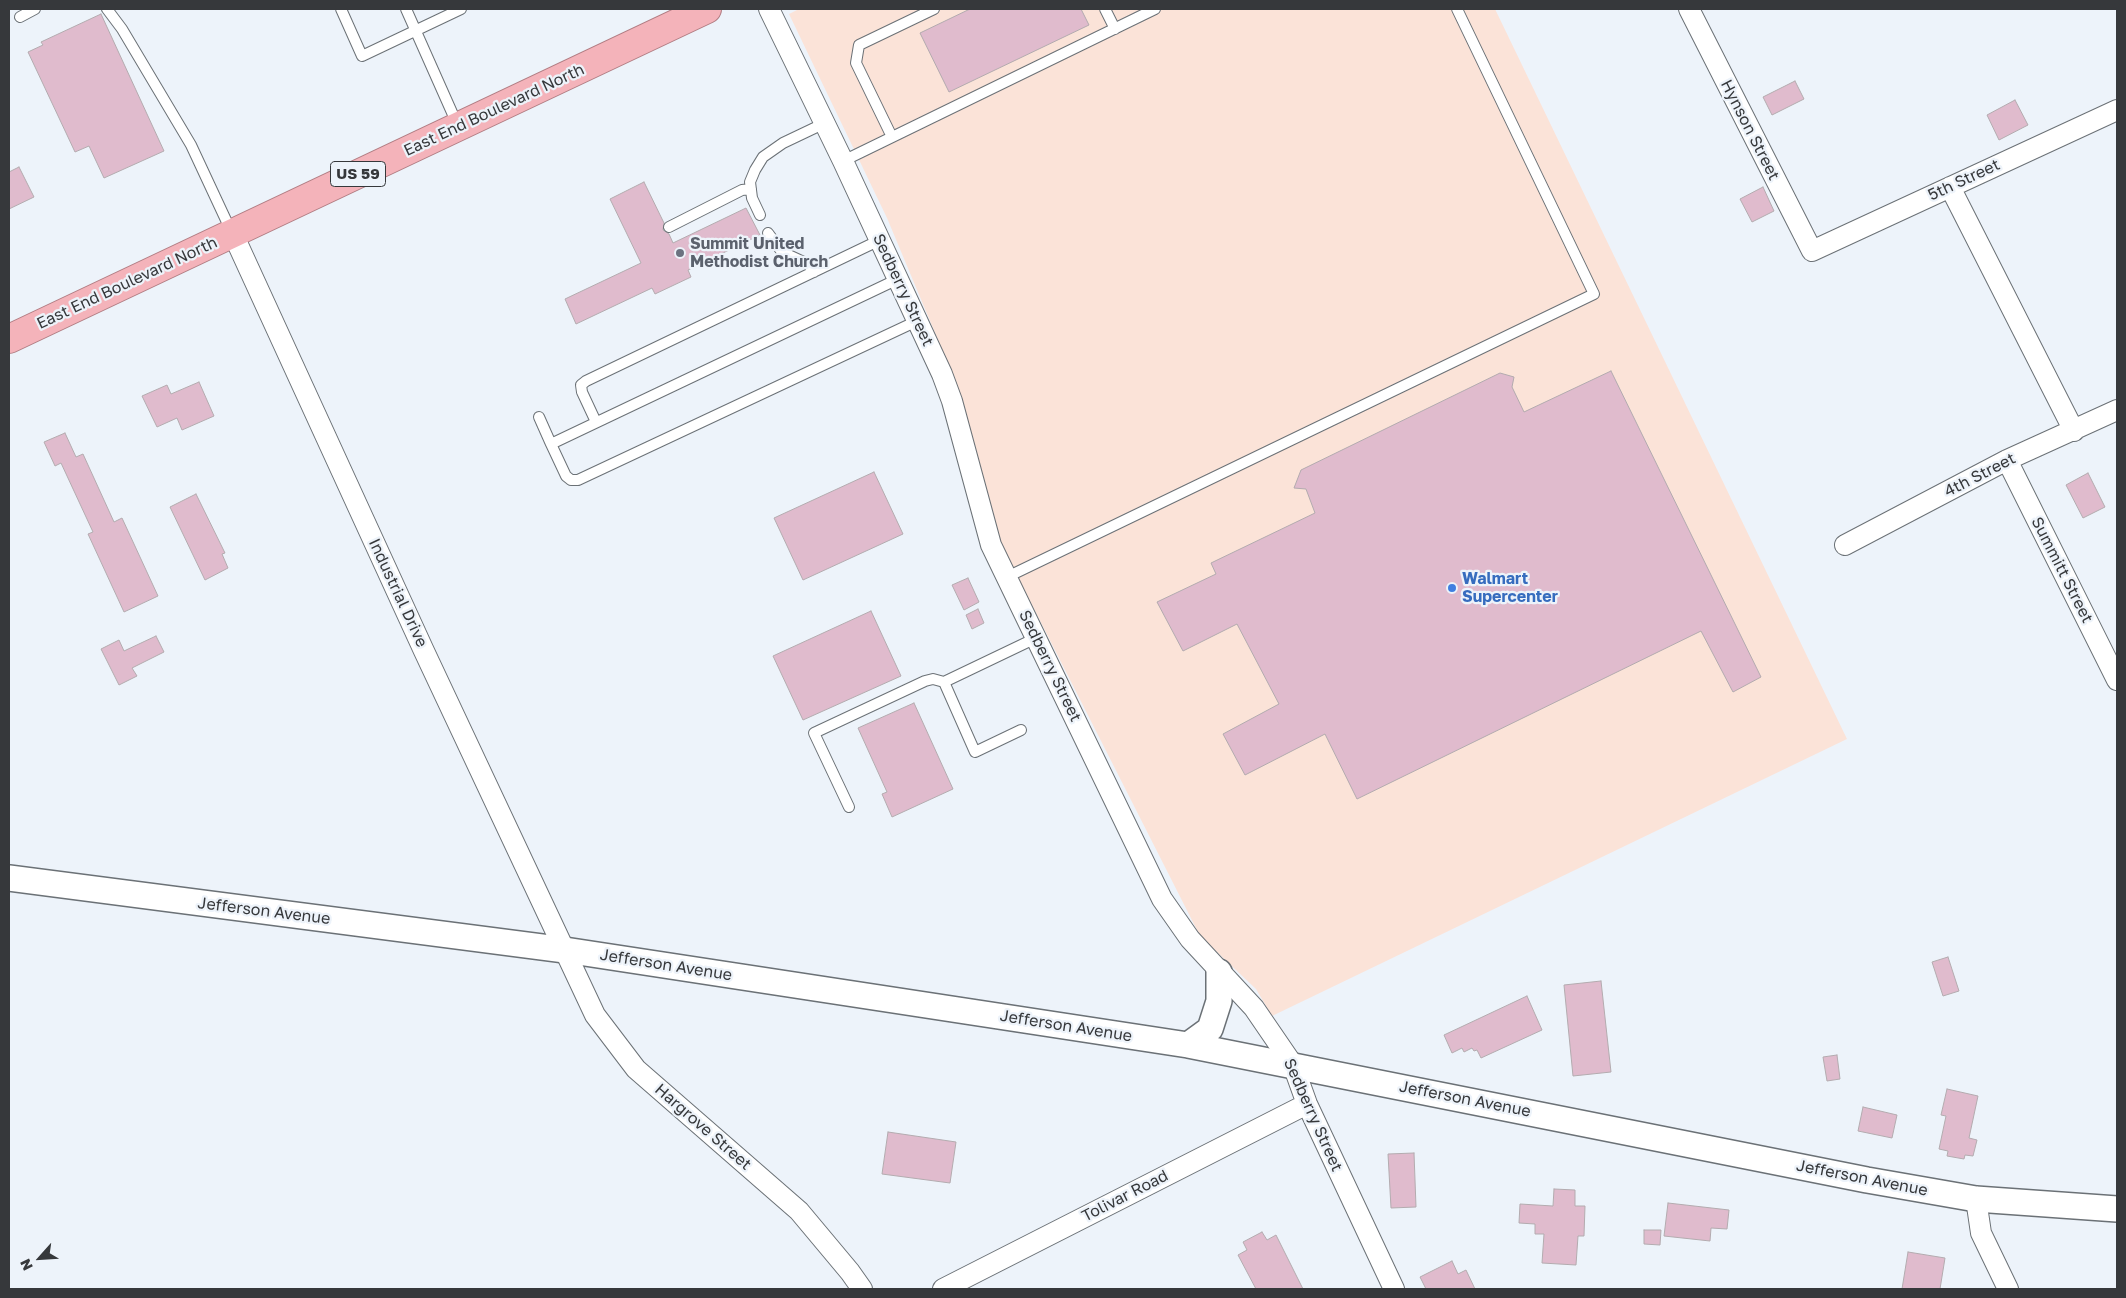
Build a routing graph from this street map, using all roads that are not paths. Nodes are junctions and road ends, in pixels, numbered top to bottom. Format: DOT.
graph roads {
  1 [pos="35,9"];
  2 [pos="107,9"];
  3 [pos="341,9"];
  4 [pos="406,9"];
  5 [pos="461,9"];
  6 [pos="707,9"];
  7 [pos="769,9"];
  8 [pos="934,9"];
  9 [pos="1105,9"];
  10 [pos="1155,9"];
  11 [pos="1457,9"];
  12 [pos="1689,9"];
  13 [pos="1141,12"];
  14 [pos="20,17"];
  15 [pos="1115,28"];
  16 [pos="415,30"];
  17 [pos="2117,110"];
  18 [pos="825,123"];
  19 [pos="458,127"];
  20 [pos="892,137"];
  21 [pos="843,161"];
  22 [pos="1950,187"];
  23 [pos="751,189"];
  24 [pos="760,215"];
  25 [pos="669,227"];
  26 [pos="768,233"];
  27 [pos="233,234"];
  28 [pos="880,240"];
  29 [pos="1812,251"];
  30 [pos="814,272"];
  31 [pos="898,279"];
  32 [pos="918,321"];
  33 [pos="9,339"];
  34 [pos="2117,410"];
  35 [pos="538,417"];
  36 [pos="596,422"];
  37 [pos="2074,431"];
  38 [pos="551,444"];
  39 [pos="2007,460"];
  40 [pos="1844,545"];
  41 [pos="1008,577"];
  42 [pos="1036,638"];
  43 [pos="2117,680"];
  44 [pos="944,682"];
  45 [pos="1021,730"];
  46 [pos="849,808"];
  47 [pos="9,878"];
  48 [pos="565,950"];
  49 [pos="1219,972"];
  50 [pos="1188,1045"];
  51 [pos="1293,1065"];
  52 [pos="1307,1104"];
  53 [pos="1976,1199"];
  54 [pos="2117,1209"];
  55 [pos="862,1289"];
  56 [pos="943,1289"];
  57 [pos="1394,1289"];
  58 [pos="2008,1289"];
  1 -- 14 [label="lane"];
  2 -- 27 [label="lane"];
  3 -- 16 [label="lane"];
  4 -- 16 [label="lane"];
  5 -- 16 [label="lane"];
  6 -- 19 [label="highway, East End Boulevard North / US 59"];
  7 -- 18 [label="street, Sedberry Street"];
  8 -- 20 [label="lane"];
  9 -- 15 [label="lane"];
  10 -- 13 [label="lane"];
  11 -- 41 [label="lane"];
  12 -- 29 [label="street, Hynson Street"];
  13 -- 15 [label="lane"];
  15 -- 20 [label="lane"];
  16 -- 19 [label="lane"];
  17 -- 22 [label="street, 5th Street"];
  18 -- 21 [label="street, Sedberry Street"];
  18 -- 23 [label="lane"];
  19 -- 27 [label="highway, East End Boulevard North / US 59"];
  20 -- 21 [label="lane"];
  21 -- 28 [label="street, Sedberry Street"];
  22 -- 29 [label="street, 5th Street"];
  22 -- 37 [label="street"];
  23 -- 24 [label="lane"];
  23 -- 25 [label="lane"];
  26 -- 30 [label="lane"];
  27 -- 33 [label="highway, East End Boulevard North / US 59"];
  27 -- 48 [label="street, Industrial Drive"];
  28 -- 30 [label="lane"];
  28 -- 31 [label="street, Sedberry Street"];
  30 -- 36 [label="lane"];
  31 -- 32 [label="street, Sedberry Street"];
  31 -- 36 [label="lane"];
  32 -- 38 [label="lane"];
  32 -- 41 [label="street, Sedberry Street"];
  34 -- 37 [label="street, 4th Street"];
  35 -- 38 [label="lane"];
  36 -- 38 [label="lane"];
  37 -- 39 [label="street, 4th Street"];
  39 -- 40 [label="street, 4th Street"];
  39 -- 43 [label="street, Summitt Street"];
  41 -- 42 [label="street, Sedberry Street"];
  42 -- 44 [label="lane"];
  42 -- 49 [label="street, Sedberry Street"];
  44 -- 45 [label="lane"];
  44 -- 46 [label="lane"];
  47 -- 48 [label="street, Jefferson Avenue"];
  48 -- 50 [label="street, Jefferson Avenue"];
  48 -- 55 [label="street, Hargrove Street"];
  49 -- 50 [label="street"];
  49 -- 51 [label="street, Sedberry Street"];
  50 -- 51 [label="street, Jefferson Avenue"];
  51 -- 52 [label="street, Sedberry Street"];
  51 -- 53 [label="street, Jefferson Avenue"];
  52 -- 56 [label="street, Tolivar Road"];
  52 -- 57 [label="street, Sedberry Street"];
  53 -- 54 [label="street, Jefferson Avenue"];
  53 -- 58 [label="street"];
}
